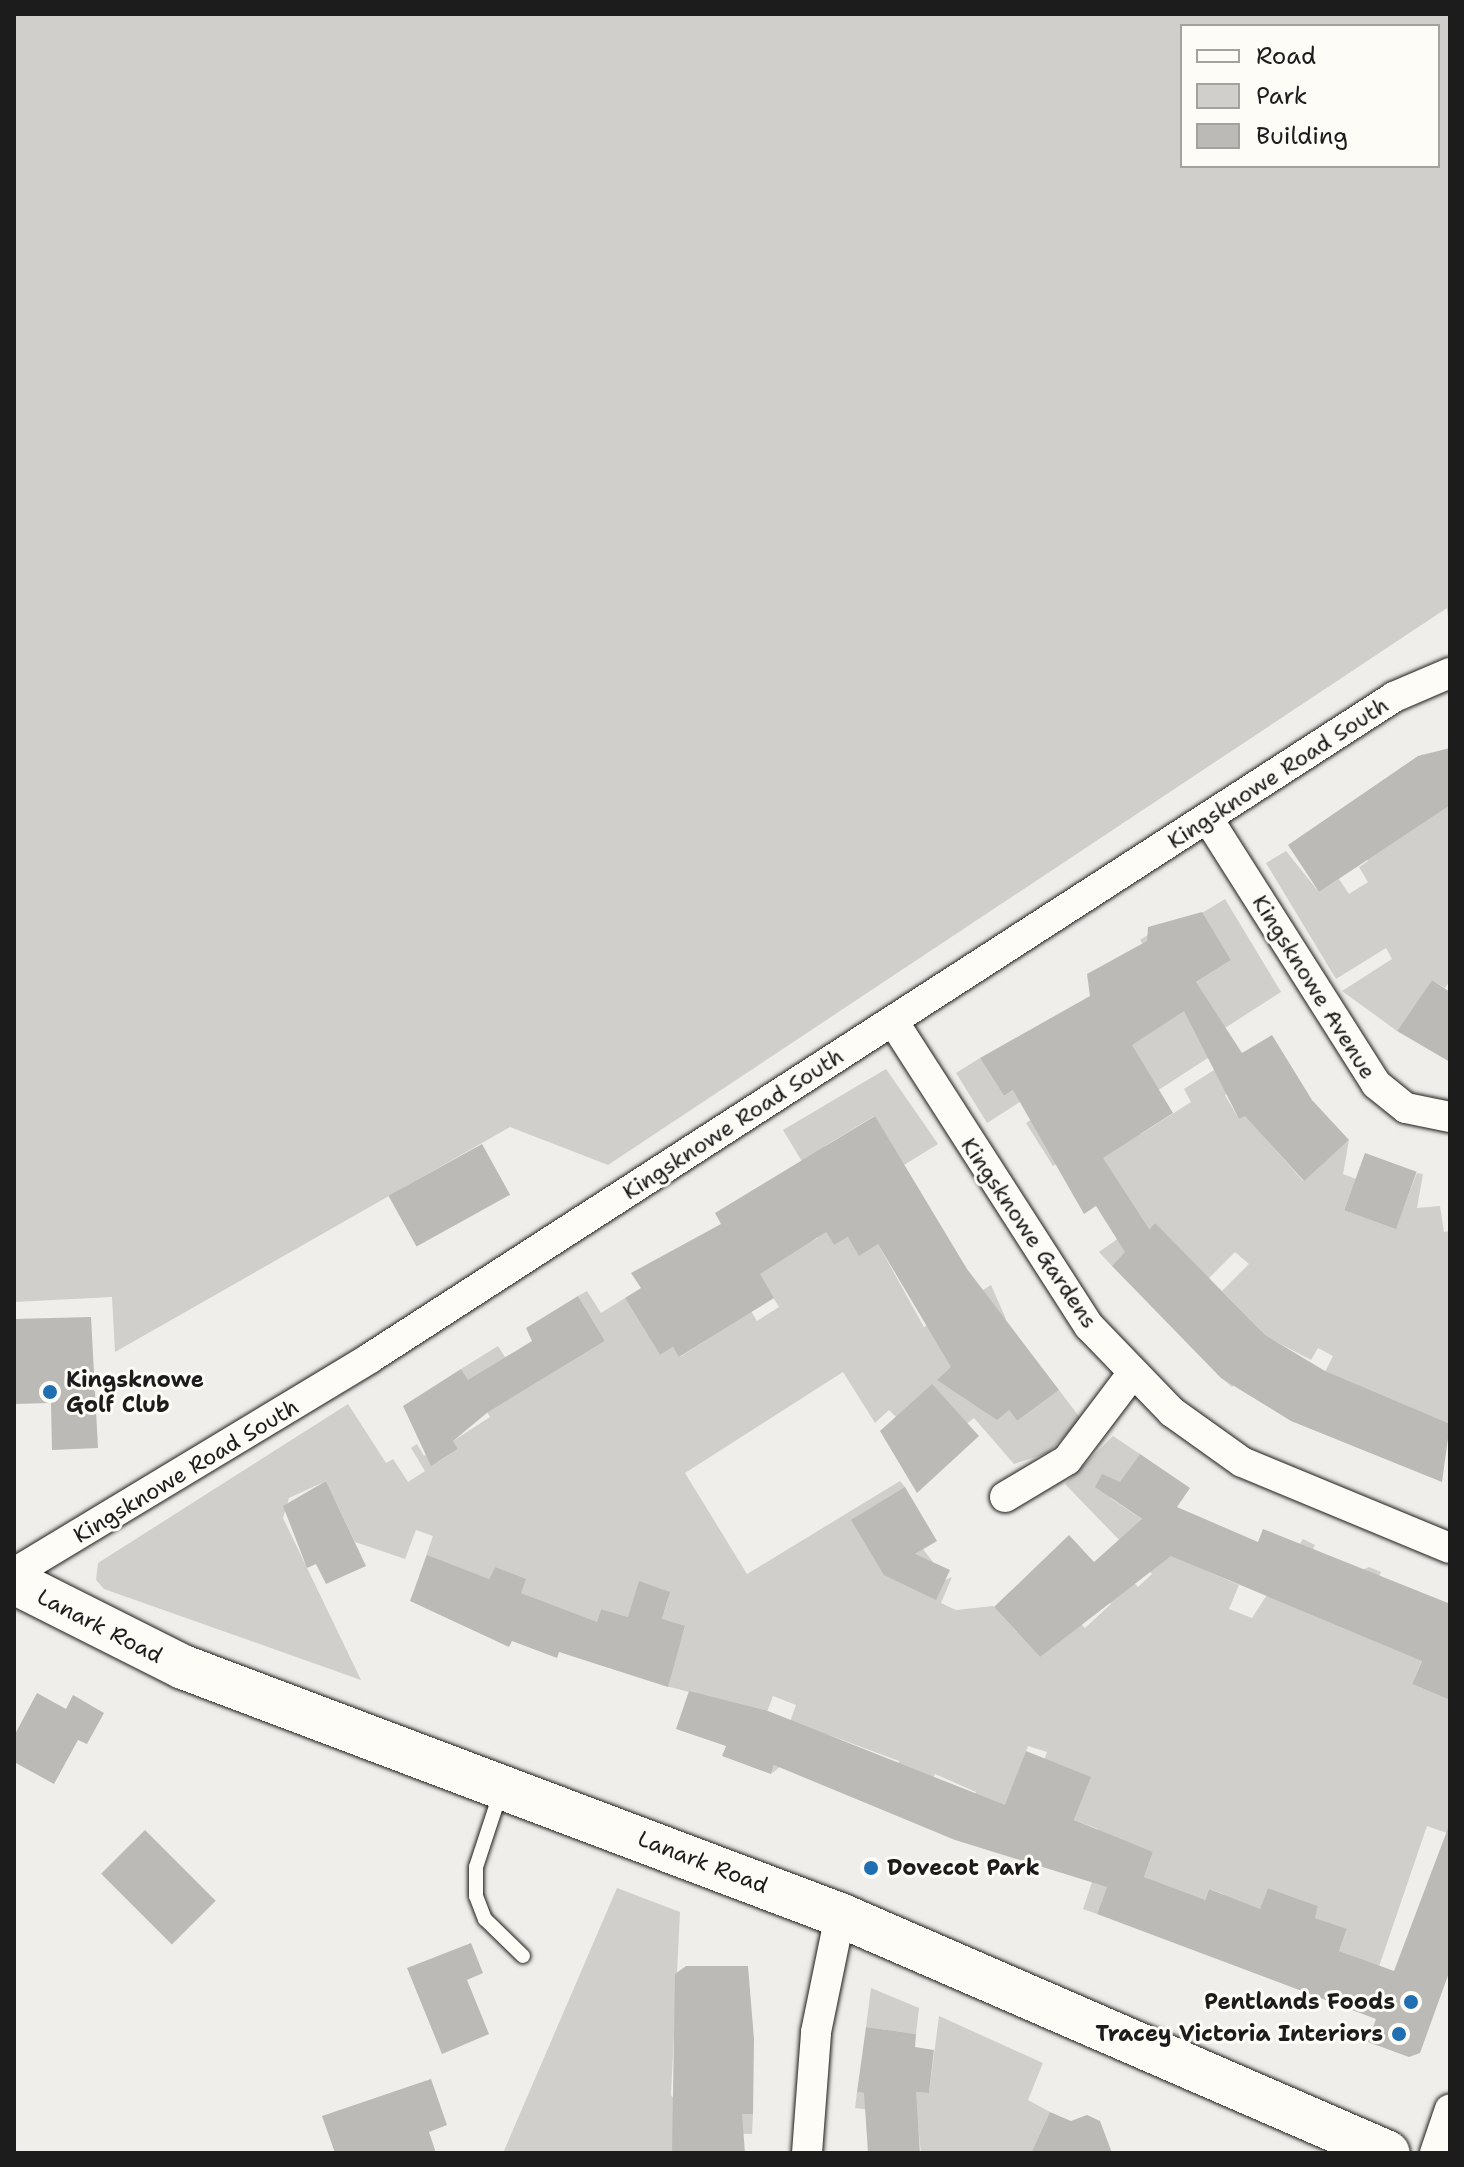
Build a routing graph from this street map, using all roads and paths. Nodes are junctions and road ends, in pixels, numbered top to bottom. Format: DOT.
graph roads {
  1 [pos="1450,673"];
  2 [pos="1208,819"];
  3 [pos="893,1021"];
  4 [pos="1450,1117"];
  5 [pos="1132,1374"];
  6 [pos="1005,1497"];
  7 [pos="1450,1548"];
  8 [pos="14,1573"];
  9 [pos="14,1582"];
  10 [pos="502,1786"];
  11 [pos="840,1915"];
  12 [pos="523,1956"];
  13 [pos="1450,2109"];
  14 [pos="807,2153"];
  15 [pos="1388,2153"];
  16 [pos="1435,2153"];
  1 -- 2 [label="street, Kingsknowe Road South"];
  2 -- 3 [label="street, Kingsknowe Road South"];
  2 -- 4 [label="street, Kingsknowe Avenue"];
  3 -- 5 [label="street, Kingsknowe Gardens"];
  3 -- 8 [label="street, Kingsknowe Road South"];
  5 -- 6 [label="street"];
  5 -- 7 [label="street, Kingsknowe Gardens"];
  9 -- 10 [label="main road, Lanark Road"];
  10 -- 11 [label="main road, Lanark Road"];
  10 -- 12 [label="lane"];
  11 -- 14 [label="street"];
  11 -- 15 [label="main road, Lanark Road"];
  13 -- 16 [label="street"];
}
